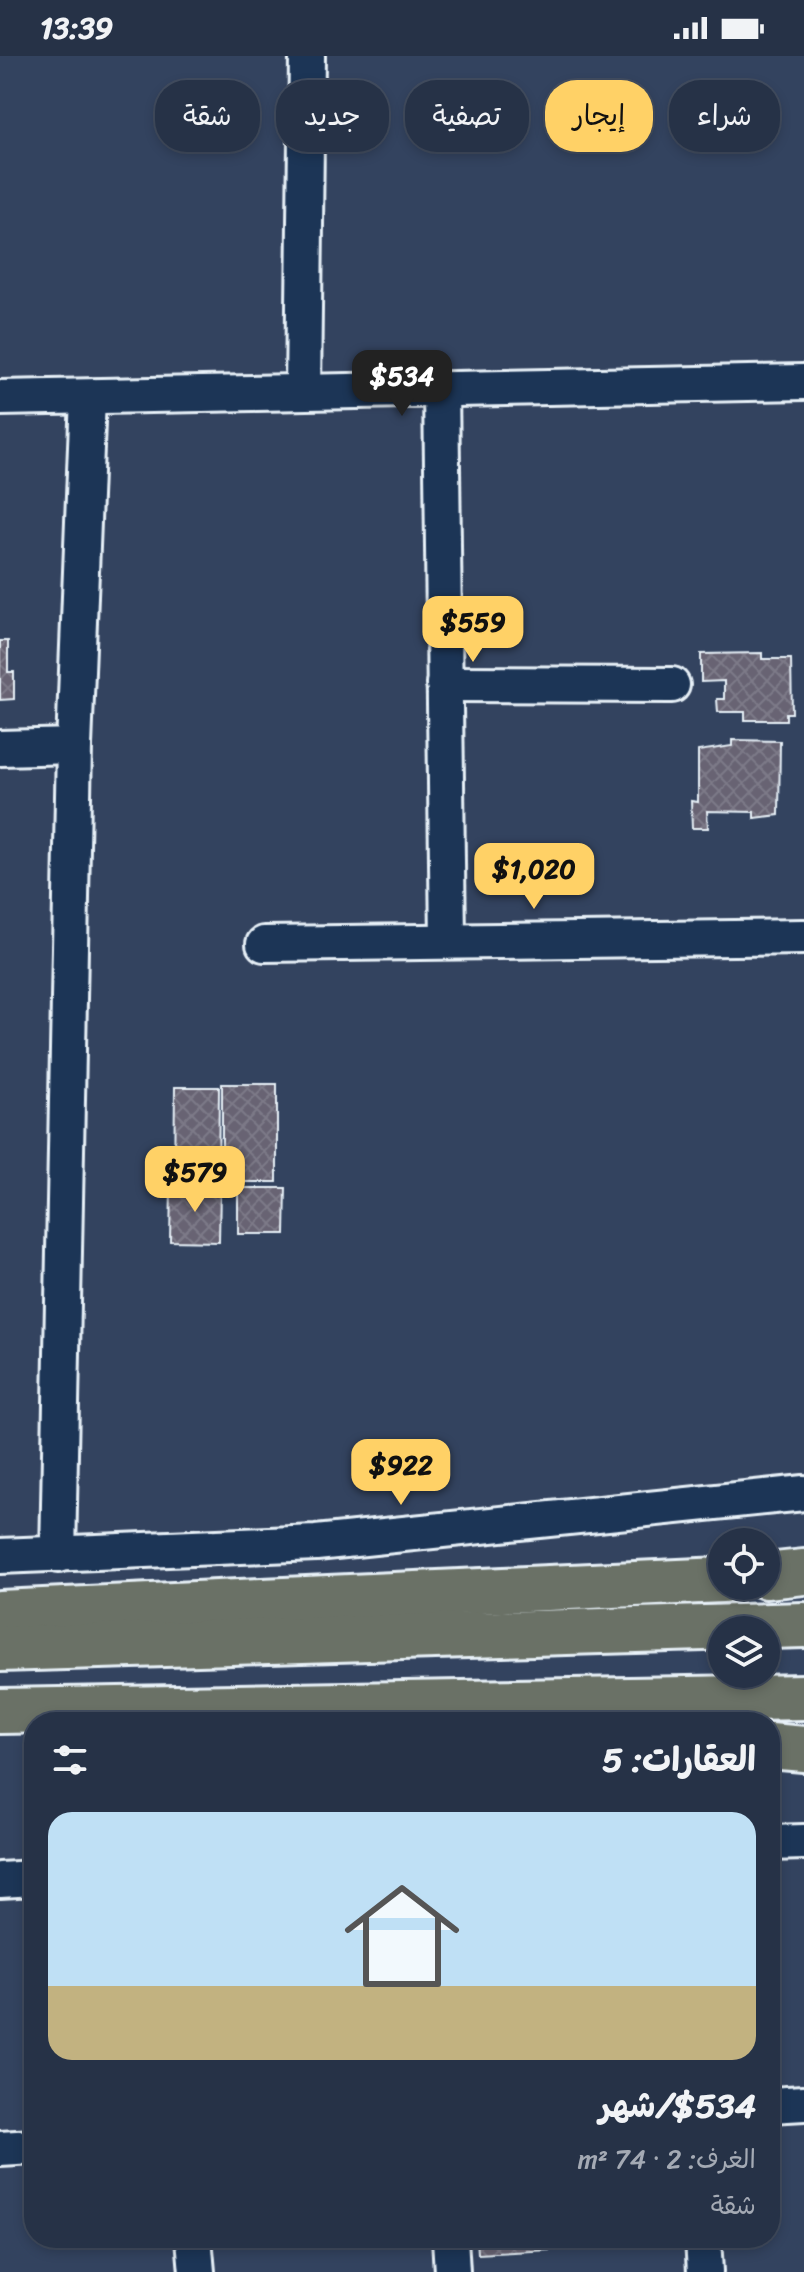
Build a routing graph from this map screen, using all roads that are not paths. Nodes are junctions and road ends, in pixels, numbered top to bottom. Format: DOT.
graph roads {
  1 [pos="307,56"];
  2 [pos="804,382"];
  3 [pos="441,388"];
  4 [pos="303,392"];
  5 [pos="88,397"];
  6 [pos="0,398"];
  7 [pos="444,684"];
  8 [pos="672,685"];
  9 [pos="74,746"];
  10 [pos="0,748"];
  11 [pos="804,937"];
  12 [pos="448,941"];
  13 [pos="264,944"];
  14 [pos="804,1493"];
  15 [pos="58,1555"];
  16 [pos="0,1556"];
  17 [pos="804,1572"];
  18 [pos="780,1575"];
  19 [pos="708,1581"];
  20 [pos="0,1613"];
  21 [pos="804,1625"];
  22 [pos="0,1649"];
  23 [pos="804,1697"];
  24 [pos="0,1711"];
  25 [pos="0,1732"];
  26 [pos="24,1732"];
  27 [pos="780,1747"];
  28 [pos="804,1749"];
  29 [pos="804,1842"];
  30 [pos="780,1843"];
  31 [pos="24,1879"];
  32 [pos="0,1880"];
  33 [pos="804,2103"];
  34 [pos="780,2104"];
  35 [pos="24,2148"];
  36 [pos="0,2149"];
  37 [pos="195,2248"];
  38 [pos="451,2248"];
  39 [pos="704,2248"];
  40 [pos="197,2272"];
  41 [pos="452,2272"];
  42 [pos="705,2272"];
  1 -- 4 [label="street"];
  2 -- 3 [label="street"];
  3 -- 4 [label="street"];
  3 -- 7 [label="street"];
  4 -- 5 [label="street"];
  5 -- 6 [label="street"];
  5 -- 9 [label="street"];
  7 -- 8 [label="street"];
  7 -- 12 [label="street"];
  9 -- 10 [label="street"];
  9 -- 15 [label="street"];
  11 -- 12 [label="street"];
  12 -- 13 [label="street"];
  14 -- 15 [label="street"];
  15 -- 16 [label="street"];
  17 -- 18 [label="main road"];
  19 -- 20 [label="main road"];
  21 -- 22 [label="main road"];
  23 -- 24 [label="main road"];
  25 -- 26 [label="main road"];
  27 -- 28 [label="main road"];
  29 -- 30 [label="street"];
  31 -- 32 [label="street"];
  33 -- 34 [label="street"];
  35 -- 36 [label="street"];
  37 -- 40 [label="street"];
  38 -- 41 [label="street"];
  39 -- 42 [label="street"];
}
